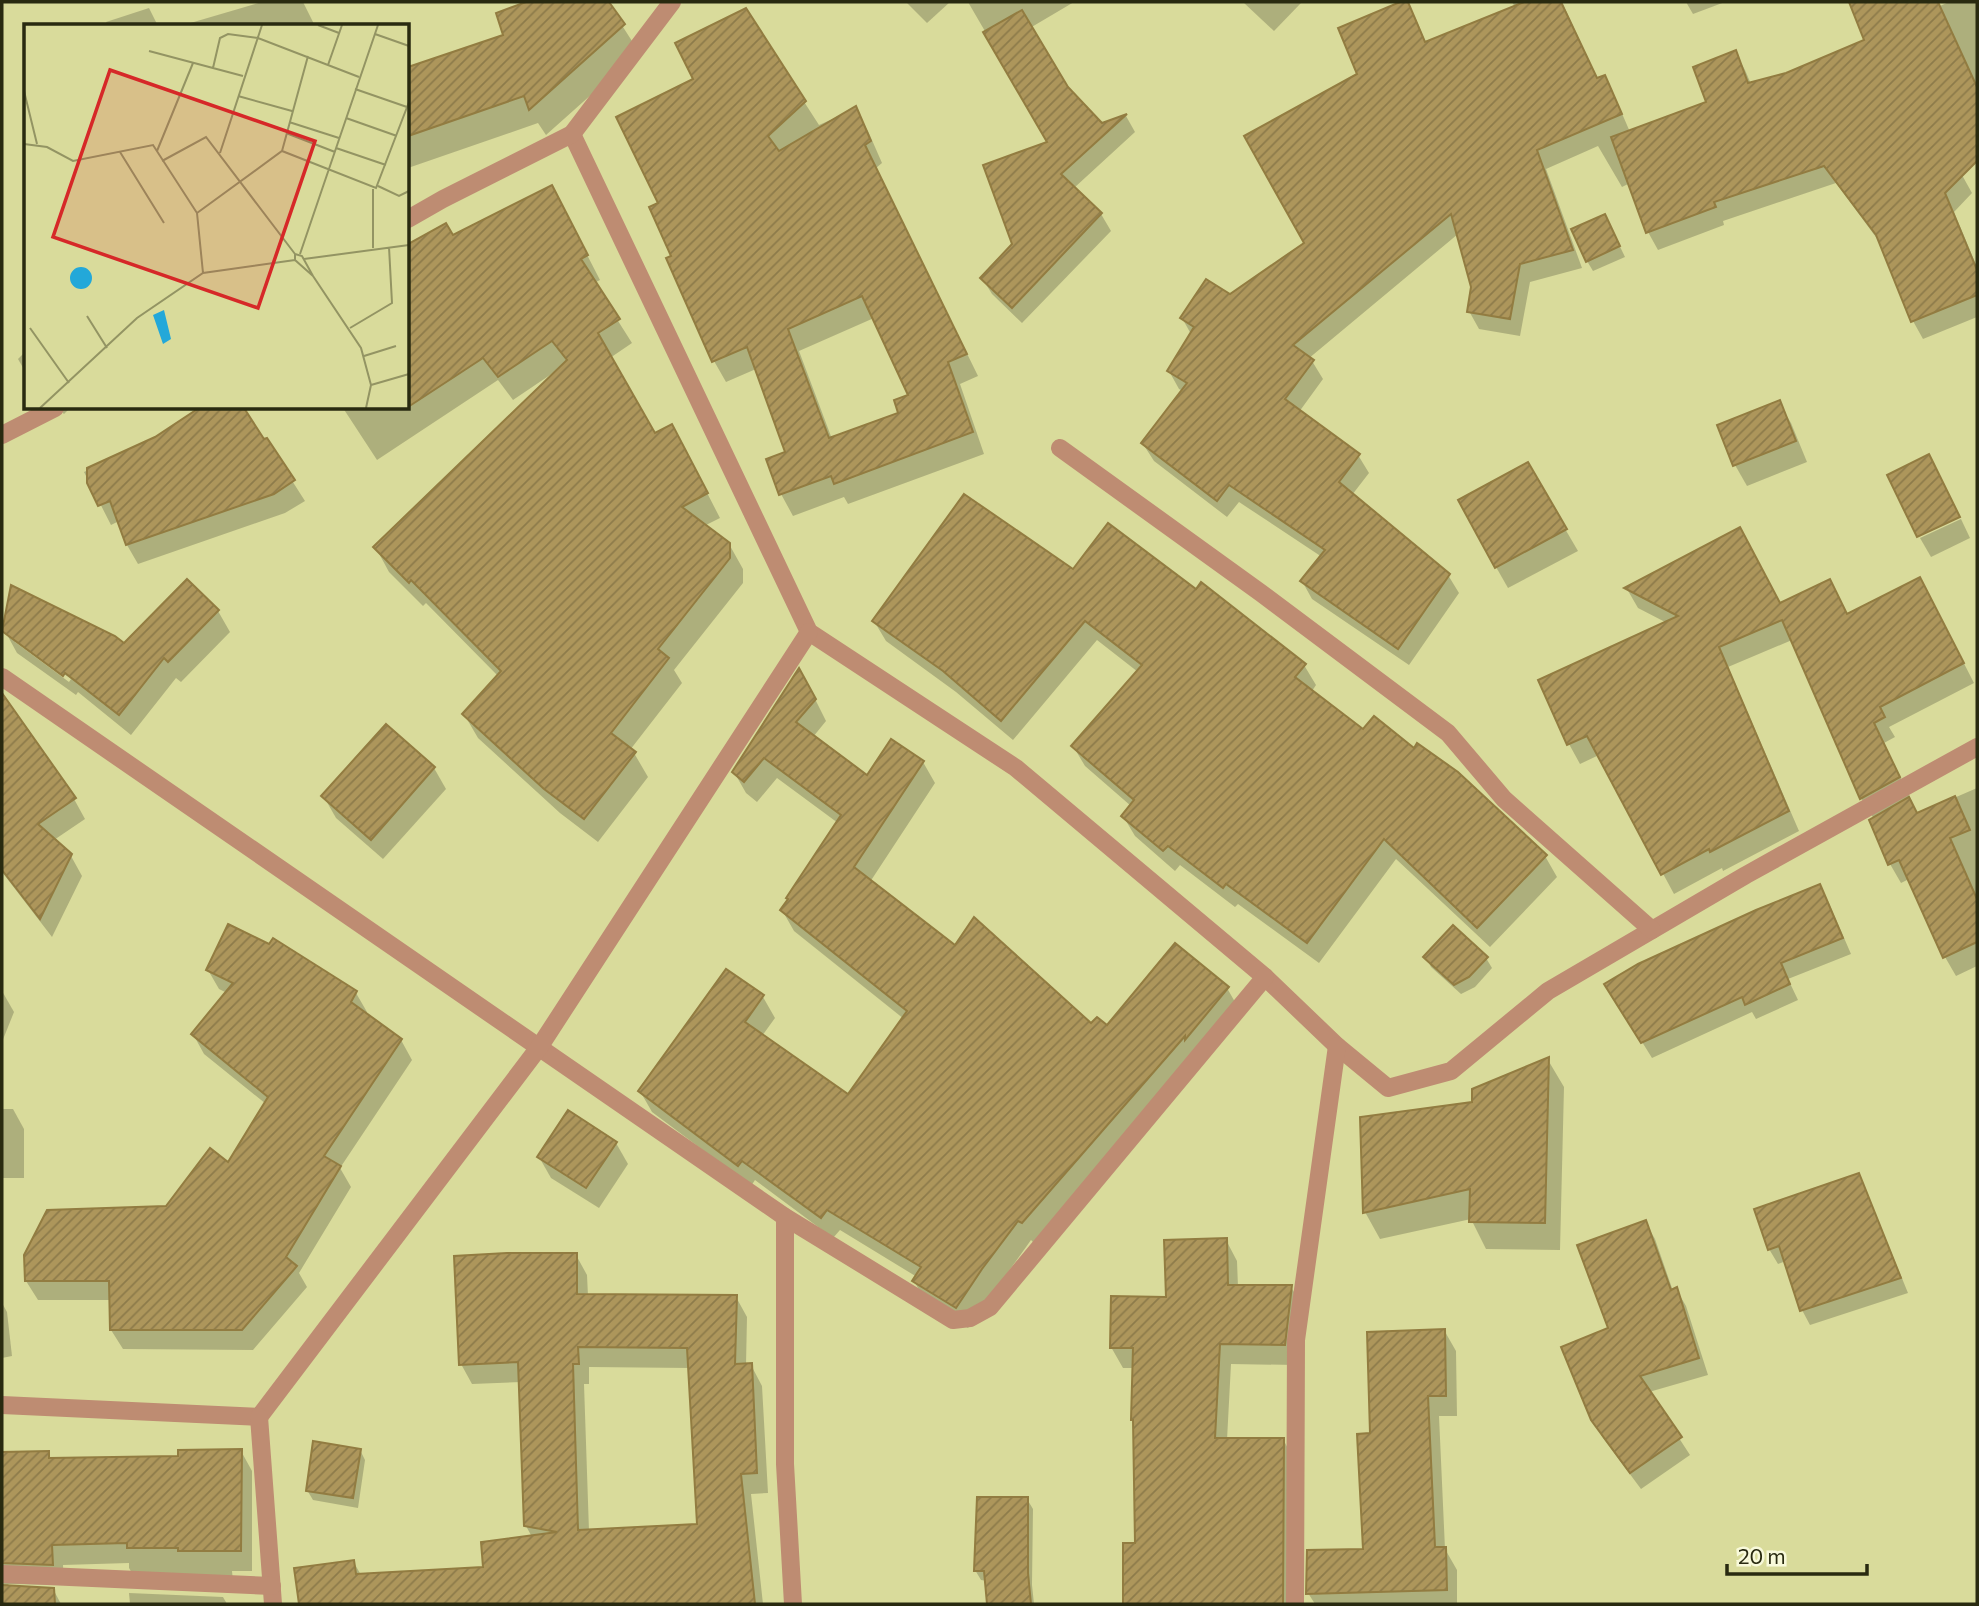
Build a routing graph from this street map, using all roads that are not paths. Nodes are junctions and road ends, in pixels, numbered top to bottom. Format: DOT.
graph roads {
  1 [pos="672,2"];
  2 [pos="572,134"];
  3 [pos="410,218"];
  4 [pos="51,410"];
  5 [pos="2,435"];
  6 [pos="1060,448"];
  7 [pos="809,632"];
  8 [pos="2,677"];
  9 [pos="1977,747"];
  10 [pos="1651,930"];
  11 [pos="1265,977"];
  12 [pos="540,1046"];
  13 [pos="1337,1046"];
  14 [pos="785,1217"];
  15 [pos="2,1405"];
  16 [pos="259,1417"];
  17 [pos="2,1574"];
  18 [pos="273,1595"];
  19 [pos="793,1604"];
  20 [pos="1295,1604"];
  1 -- 2 [label="street"];
  2 -- 3 [label="street"];
  2 -- 7 [label="street"];
  4 -- 5 [label="street"];
  6 -- 10 [label="street"];
  7 -- 11 [label="street"];
  7 -- 12 [label="street"];
  8 -- 12 [label="street"];
  9 -- 10 [label="street"];
  10 -- 13 [label="street"];
  11 -- 13 [label="street"];
  11 -- 14 [label="street"];
  12 -- 14 [label="street"];
  12 -- 16 [label="street"];
  13 -- 20 [label="street"];
  14 -- 19 [label="street"];
  15 -- 16 [label="street"];
  16 -- 18 [label="street"];
  17 -- 18 [label="street"];
}
